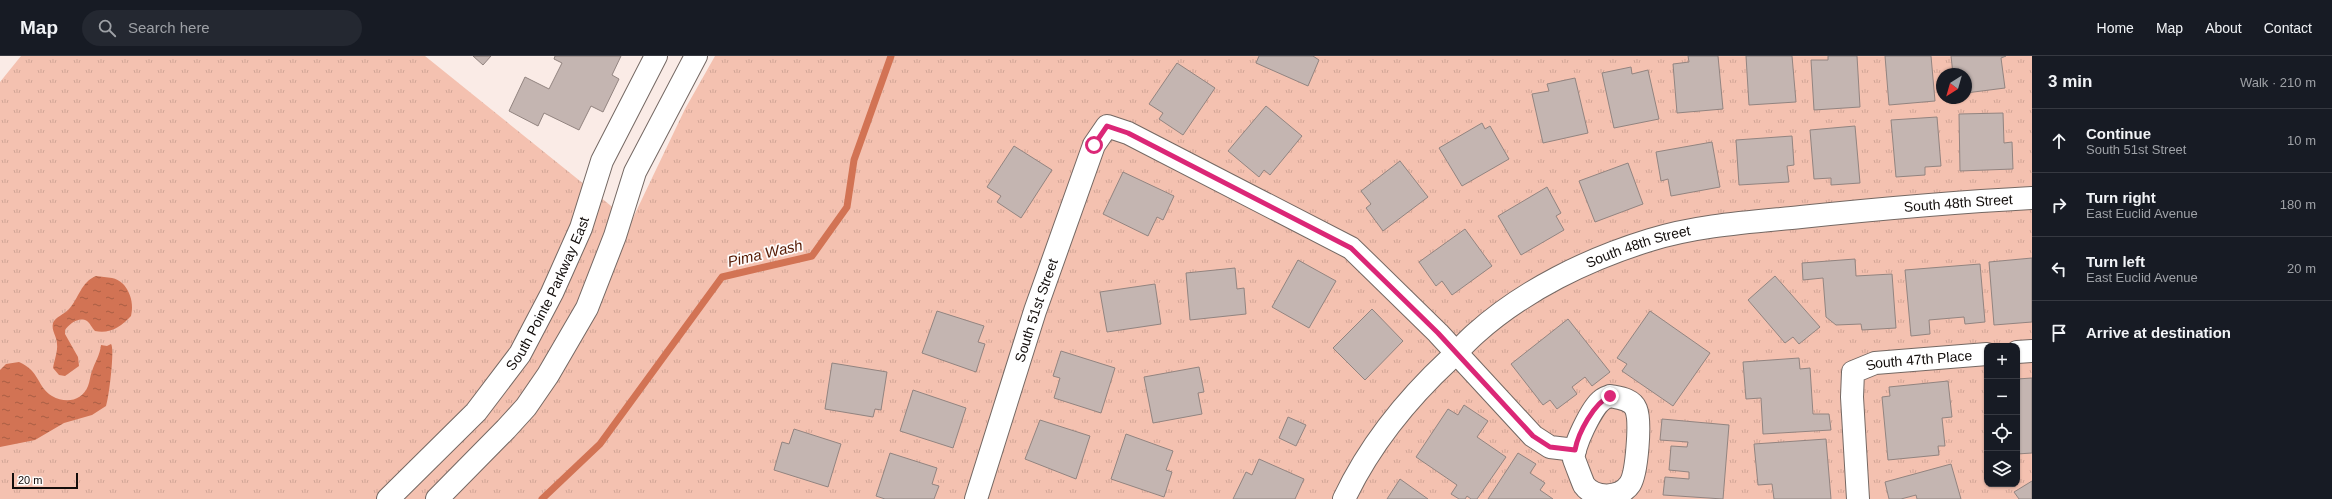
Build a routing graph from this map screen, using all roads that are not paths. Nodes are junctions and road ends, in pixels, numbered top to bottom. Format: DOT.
graph roads {
  1 [pos="656,56"];
  2 [pos="696,56"];
  3 [pos="2032,198"];
  4 [pos="2032,351"];
  5 [pos="2020,352"];
  6 [pos="1456,354"];
  7 [pos="1984,354"];
  8 [pos="1575,450"];
  9 [pos="388,499"];
  10 [pos="437,499"];
  11 [pos="976,499"];
  12 [pos="1344,499"];
  13 [pos="1858,499"];
  1 -- 9 [label="street, South Pointe Parkway East"];
  2 -- 10 [label="street"];
  3 -- 6 [label="street, South 48th Street"];
  4 -- 5 [label="street"];
  6 -- 8 [label="street"];
  6 -- 11 [label="street, South 51st Street"];
  6 -- 12 [label="street, South 48th Street"];
  7 -- 13 [label="street, South 47th Place"];
}
